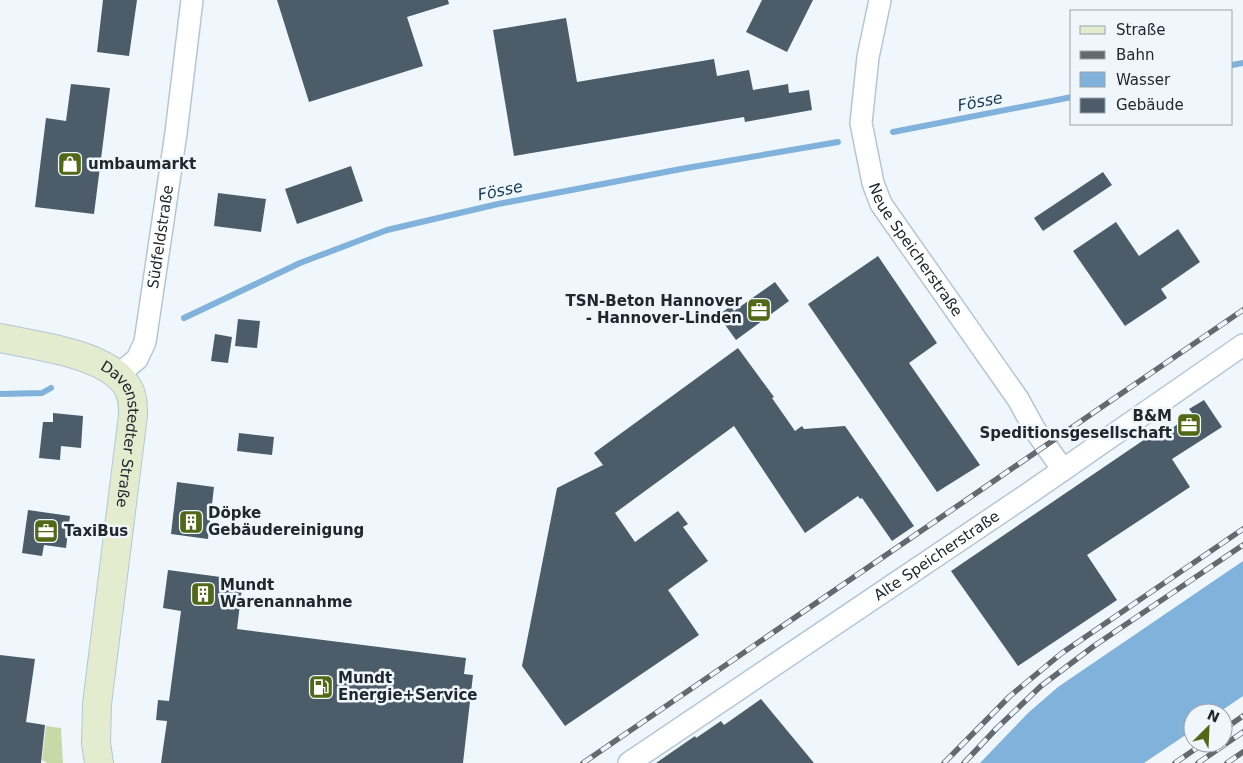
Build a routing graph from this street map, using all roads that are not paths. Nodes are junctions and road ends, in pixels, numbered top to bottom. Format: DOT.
graph roads {
  1 [pos="192,0"];
  2 [pos="880,0"];
  3 [pos="0,338"];
  4 [pos="1243,345"];
  5 [pos="118,375"];
  6 [pos="1063,470"];
  7 [pos="99,763"];
  8 [pos="629,763"];
  1 -- 5 [label="street, Südfeldstraße"];
  2 -- 6 [label="street, Neue Speicherstraße"];
  3 -- 5 [label="street, Davenstedter Straße"];
  4 -- 6 [label="street, Alte Speicherstraße"];
  5 -- 7 [label="street, Davenstedter Straße"];
  6 -- 8 [label="street, Alte Speicherstraße"];
}
